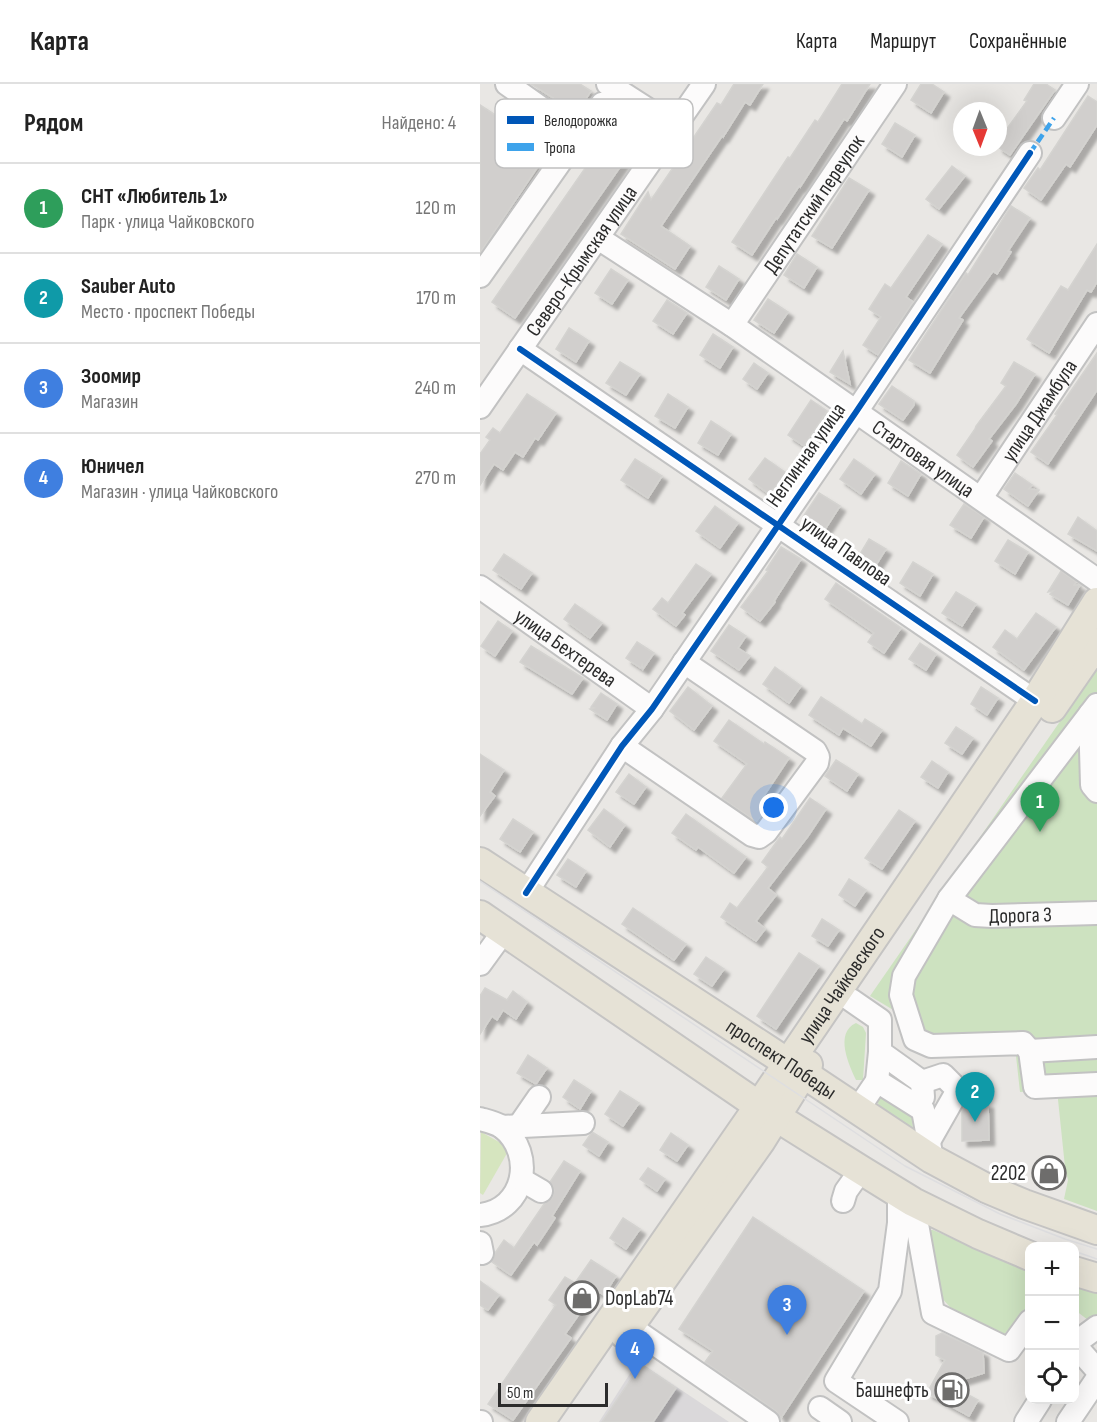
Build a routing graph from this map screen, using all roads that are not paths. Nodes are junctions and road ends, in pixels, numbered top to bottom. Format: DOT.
graph roads {
  1 [pos="507,84"];
  2 [pos="704,84"];
  3 [pos="895,84"];
  4 [pos="1077,84"];
  5 [pos="528,99"];
  6 [pos="693,101"];
  7 [pos="1054,118"];
  8 [pos="1030,153"];
  9 [pos="556,168"];
  10 [pos="647,168"];
  11 [pos="598,238"];
  12 [pos="480,276"];
  13 [pos="1097,324"];
  14 [pos="732,326"];
  15 [pos="520,349"];
  16 [pos="480,407"];
  17 [pos="856,412"];
  18 [pos="981,498"];
  19 [pos="778,524"];
  20 [pos="1097,580"];
  21 [pos="480,586"];
  22 [pos="1097,602"];
  23 [pos="1097,643"];
  24 [pos="684,662"];
  25 [pos="1035,701"];
  26 [pos="652,709"];
  27 [pos="1094,709"];
  28 [pos="622,746"];
  29 [pos="1097,790"];
  30 [pos="480,862"];
  31 [pos="526,893"];
  32 [pos="949,899"];
  33 [pos="1097,913"];
  34 [pos="480,915"];
  35 [pos="504,931"];
  36 [pos="480,964"];
  37 [pos="851,1000"];
  38 [pos="1097,1047"];
  39 [pos="1030,1051"];
  40 [pos="880,1052"];
  41 [pos="795,1067"];
  42 [pos="877,1081"];
  43 [pos="922,1082"];
  44 [pos="1097,1084"];
  45 [pos="539,1097"];
  46 [pos="858,1109"];
  47 [pos="923,1110"];
  48 [pos="768,1111"];
  49 [pos="480,1119"];
  50 [pos="583,1123"];
  51 [pos="510,1127"];
  52 [pos="931,1150"];
  53 [pos="861,1170"];
  54 [pos="906,1198"];
  55 [pos="843,1201"];
  56 [pos="480,1215"];
  57 [pos="1097,1230"];
  58 [pos="1025,1254"];
  59 [pos="1079,1273"];
  60 [pos="1097,1278"];
  61 [pos="629,1326"];
  62 [pos="1025,1327"];
  63 [pos="1097,1327"];
  64 [pos="1079,1340"];
  65 [pos="1079,1350"];
  66 [pos="1097,1370"];
  67 [pos="1097,1379"];
  68 [pos="1037,1404"];
  69 [pos="820,1408"];
  70 [pos="540,1422"];
  71 [pos="562,1422"];
  72 [pos="768,1422"];
  73 [pos="840,1422"];
  74 [pos="897,1422"];
  75 [pos="1026,1422"];
  76 [pos="1068,1422"];
  1 -- 5 [label="street"];
  2 -- 6 [label="street, Северо-Крымская улица"];
  3 -- 14 [label="street, Депутатский переулок"];
  4 -- 7 [label="street"];
  8 -- 17 [label="street, Неглинная улица"];
  9 -- 12 [label="street"];
  10 -- 11 [label="street, Северо-Крымская улица"];
  11 -- 14 [label="street, Стартовая улица"];
  11 -- 15 [label="street, Северо-Крымская улица"];
  13 -- 18 [label="street, улица Джамбула"];
  14 -- 17 [label="street, Стартовая улица"];
  15 -- 16 [label="street, Северо-Крымская улица"];
  15 -- 19 [label="street, улица Павлова"];
  17 -- 18 [label="street, Стартовая улица"];
  17 -- 19 [label="street, Неглинная улица"];
  18 -- 20 [label="street, Стартовая улица"];
  19 -- 24 [label="street, Неглинная улица"];
  19 -- 25 [label="street, улица Павлова"];
  21 -- 26 [label="street, улица Бехтерева"];
  22 -- 25 [label="main road, улица Чайковского"];
  23 -- 37 [label="main road, улица Чайковского"];
  24 -- 26 [label="street, Неглинная улица"];
  24 -- 28 [label="street"];
  25 -- 41 [label="main road, улица Чайковского"];
  26 -- 28 [label="street, Неглинная улица"];
  27 -- 29 [label="street"];
  27 -- 32 [label="street"];
  28 -- 31 [label="street, Неглинная улица"];
  30 -- 31 [label="main road, проспект Победы"];
  31 -- 41 [label="main road, проспект Победы"];
  32 -- 33 [label="street, Дорога 3"];
  32 -- 39 [label="street"];
  34 -- 35 [label="main road"];
  35 -- 36 [label="street"];
  35 -- 48 [label="main road"];
  37 -- 40 [label="street"];
  37 -- 41 [label="main road, улица Чайковского"];
  38 -- 39 [label="street"];
  39 -- 44 [label="street"];
  40 -- 42 [label="street"];
  40 -- 43 [label="street"];
  41 -- 46 [label="main road, проспект Победы"];
  41 -- 48 [label="main road, улица Чайковского"];
  42 -- 46 [label="street"];
  42 -- 47 [label="street"];
  43 -- 47 [label="street"];
  43 -- 52 [label="street"];
  45 -- 51 [label="street"];
  46 -- 52 [label="main road, проспект Победы"];
  47 -- 52 [label="street"];
  48 -- 53 [label="main road"];
  48 -- 61 [label="main road, улица Чайковского"];
  48 -- 70 [label="main road, улица Чайковского"];
  49 -- 51 [label="street"];
  50 -- 51 [label="street"];
  51 -- 56 [label="street"];
  52 -- 57 [label="main road, проспект Победы"];
  53 -- 54 [label="main road"];
  53 -- 55 [label="street"];
  54 -- 58 [label="main road"];
  54 -- 62 [label="street"];
  54 -- 74 [label="street"];
  59 -- 60 [label="main road"];
  61 -- 71 [label="main road, улица Чайковского"];
  61 -- 72 [label="street"];
  63 -- 64 [label="street"];
  65 -- 66 [label="street"];
  67 -- 76 [label="street"];
  68 -- 75 [label="street"];
  69 -- 73 [label="street"];
}
